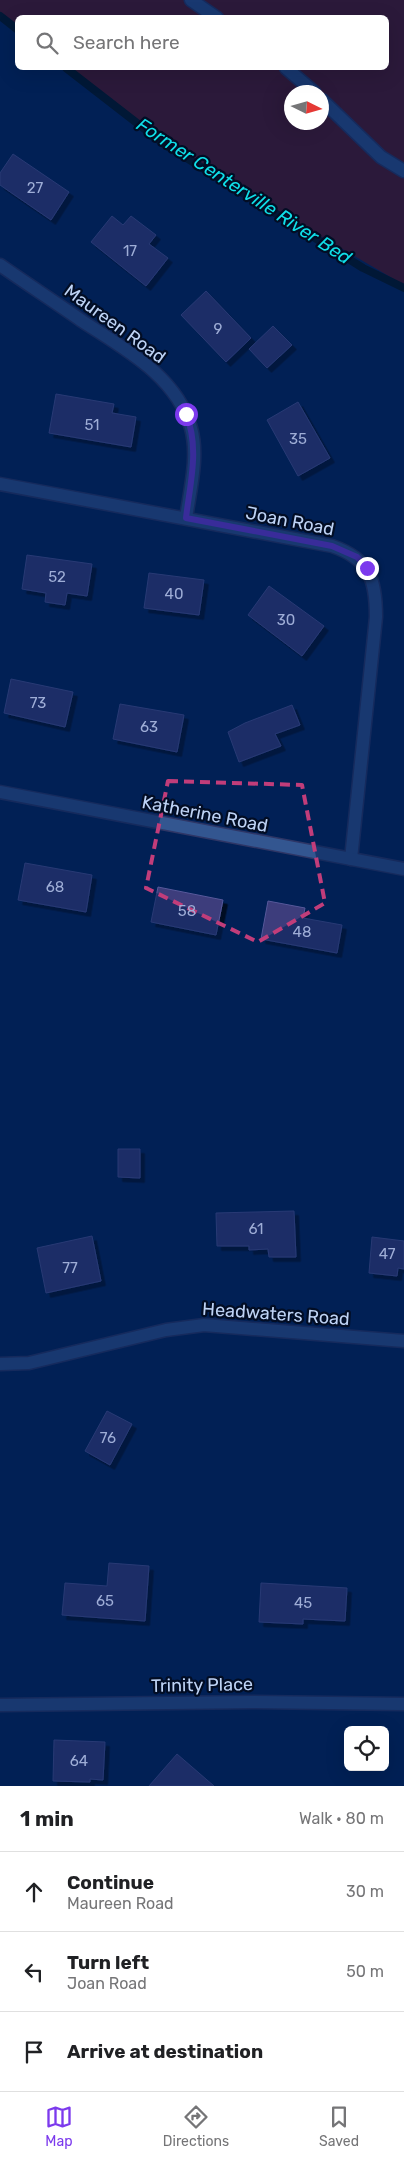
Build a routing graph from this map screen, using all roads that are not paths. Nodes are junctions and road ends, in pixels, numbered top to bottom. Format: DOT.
graph roads {
  1 [pos="191,0"];
  2 [pos="213,15"];
  3 [pos="288,70"];
  4 [pos="306,85"];
  5 [pos="329,107"];
  6 [pos="404,171"];
  7 [pos="0,265"];
  8 [pos="0,484"];
  9 [pos="186,518"];
  10 [pos="0,792"];
  11 [pos="351,859"];
  12 [pos="404,869"];
  13 [pos="404,1341"];
  14 [pos="0,1364"];
  15 [pos="404,1704"];
  16 [pos="0,1705"];
  1 -- 2 [label="street"];
  3 -- 4 [label="street"];
  5 -- 6 [label="street"];
  7 -- 9 [label="street, Maureen Road"];
  8 -- 9 [label="street, Joan Road"];
  9 -- 11 [label="street, Joan Road"];
  10 -- 11 [label="street, Katherine Road"];
  11 -- 12 [label="street, Katherine Road"];
  13 -- 14 [label="street, Headwaters Road"];
  15 -- 16 [label="street, Trinity Place"];
}
